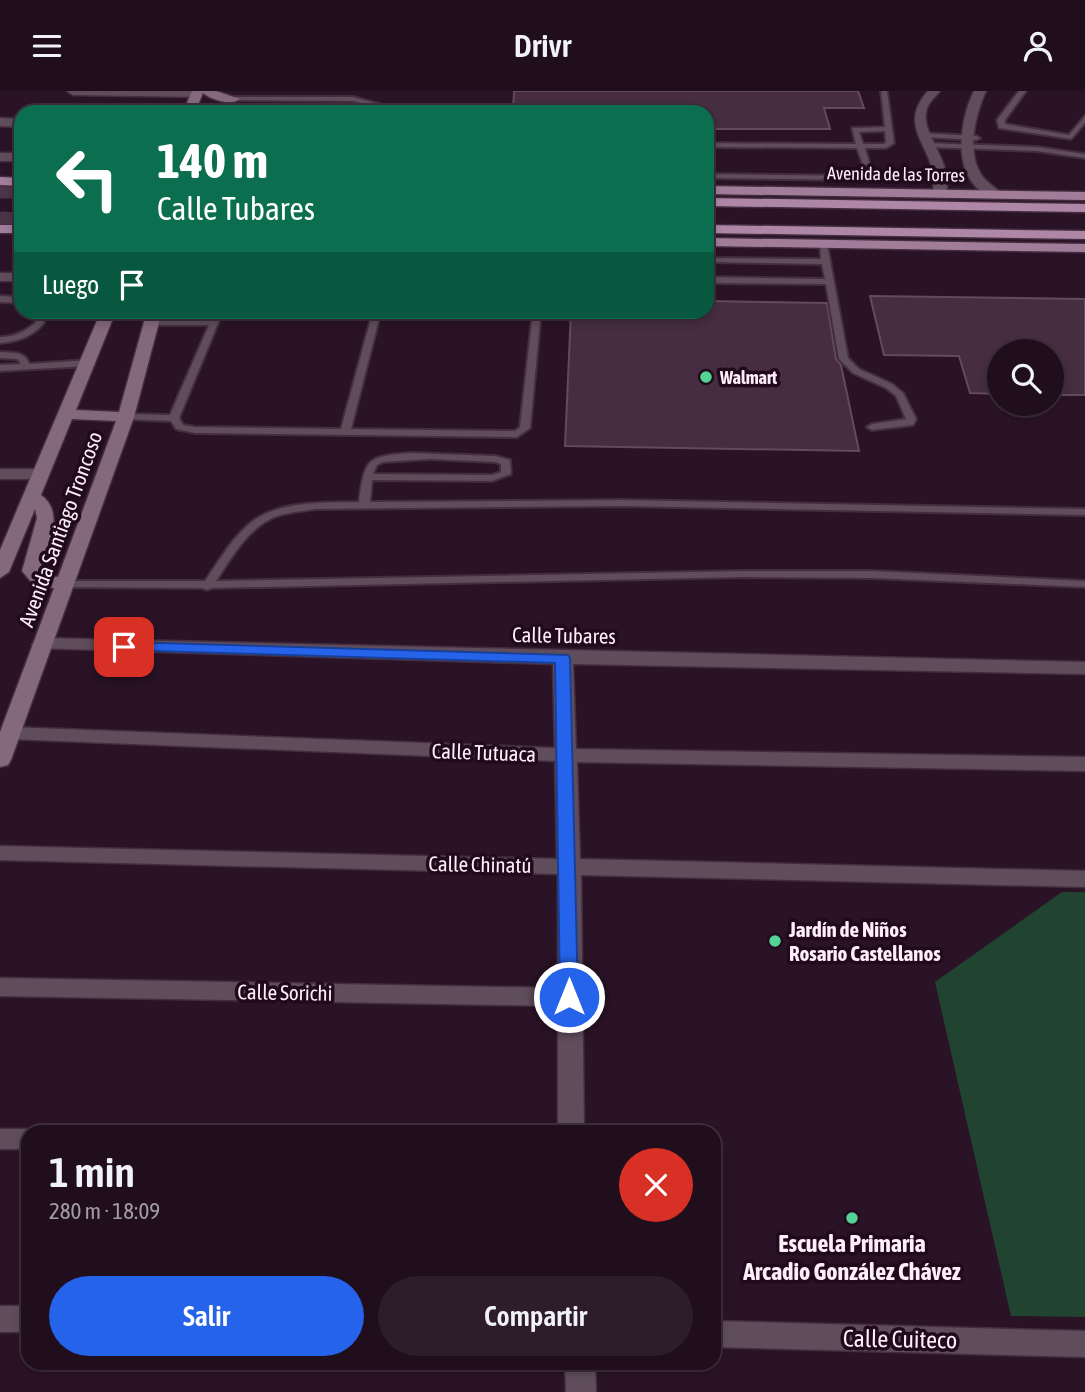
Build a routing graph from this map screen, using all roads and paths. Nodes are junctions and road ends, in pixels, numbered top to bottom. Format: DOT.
graph roads {
  1 [pos="73,91"];
  2 [pos="884,91"];
  3 [pos="934,91"];
  4 [pos="980,91"];
  5 [pos="1023,91"];
  6 [pos="201,92"];
  7 [pos="236,95"];
  8 [pos="380,105"];
  9 [pos="1085,118"];
  10 [pos="887,129"];
  11 [pos="1038,133"];
  12 [pos="926,140"];
  13 [pos="967,142"];
  14 [pos="714,145"];
  15 [pos="859,146"];
  16 [pos="1085,156"];
  17 [pos="714,176"];
  18 [pos="714,190"];
  19 [pos="939,194"];
  20 [pos="996,195"];
  21 [pos="1085,196"];
  22 [pos="714,202"];
  23 [pos="1085,208"];
  24 [pos="714,229"];
  25 [pos="790,230"];
  26 [pos="1085,235"];
  27 [pos="714,242"];
  28 [pos="823,244"];
  29 [pos="939,246"];
  30 [pos="1085,248"];
  31 [pos="714,260"];
  32 [pos="826,262"];
  33 [pos="714,280"];
  34 [pos="830,282"];
  35 [pos="39,319"];
  36 [pos="106,319"];
  37 [pos="152,319"];
  38 [pos="178,319"];
  39 [pos="216,319"];
  40 [pos="375,319"];
  41 [pos="536,319"];
  42 [pos="215,322"];
  43 [pos="0,340"];
  44 [pos="0,355"];
  45 [pos="88,363"];
  46 [pos="24,367"];
  47 [pos="0,368"];
  48 [pos="67,414"];
  49 [pos="126,418"];
  50 [pos="174,418"];
  51 [pos="872,427"];
  52 [pos="345,433"];
  53 [pos="0,474"];
  54 [pos="41,474"];
  55 [pos="369,477"];
  56 [pos="30,496"];
  57 [pos="364,505"];
  58 [pos="1085,512"];
  59 [pos="6,544"];
  60 [pos="0,572"];
  61 [pos="64,584"];
  62 [pos="1085,584"];
  63 [pos="207,587"];
  64 [pos="42,644"];
  65 [pos="563,658"];
  66 [pos="1085,668"];
  67 [pos="10,733"];
  68 [pos="565,755"];
  69 [pos="0,760"];
  70 [pos="1085,764"];
  71 [pos="0,853"];
  72 [pos="569,867"];
  73 [pos="1085,879"];
  74 [pos="0,987"];
  75 [pos="569,997"];
  76 [pos="571,1125"];
  77 [pos="0,1139"];
  78 [pos="21,1139"];
  79 [pos="0,1319"];
  80 [pos="21,1319"];
  81 [pos="721,1334"];
  82 [pos="1085,1344"];
  83 [pos="580,1370"];
  84 [pos="581,1392"];
  1 -- 6 [label="street"];
  2 -- 10 [label="lane"];
  3 -- 12 [label="street"];
  4 -- 13 [label="street"];
  5 -- 11 [label="lane"];
  6 -- 7 [label="main road"];
  7 -- 8 [label="lane"];
  9 -- 11 [label="lane"];
  10 -- 15 [label="lane"];
  10 -- 15 [label="lane"];
  11 -- 13 [label="lane"];
  12 -- 13 [label="lane"];
  12 -- 19 [label="street"];
  13 -- 16 [label="lane"];
  13 -- 20 [label="street"];
  14 -- 15 [label="lane"];
  15 -- 17 [label="lane"];
  18 -- 19 [label="main road, Avenida de las Torres"];
  19 -- 20 [label="main road, Avenida de las Torres"];
  20 -- 21 [label="main road, Avenida de las Torres"];
  22 -- 23 [label="highway, Avenida de las Torres"];
  24 -- 25 [label="highway"];
  25 -- 26 [label="highway"];
  25 -- 29 [label="highway"];
  27 -- 28 [label="main road"];
  28 -- 29 [label="main road"];
  28 -- 32 [label="lane"];
  29 -- 30 [label="main road"];
  31 -- 32 [label="lane"];
  32 -- 34 [label="lane"];
  33 -- 34 [label="lane"];
  34 -- 51 [label="lane"];
  35 -- 43 [label="lane"];
  36 -- 45 [label="main road, Avenida Santiago Troncoso"];
  37 -- 49 [label="main road, Avenida Santiago Troncoso"];
  38 -- 42 [label="lane"];
  39 -- 42 [label="lane"];
  40 -- 52 [label="lane"];
  41 -- 52 [label="lane"];
  42 -- 50 [label="lane"];
  44 -- 46 [label="lane"];
  45 -- 46 [label="lane"];
  45 -- 48 [label="main road, Avenida Santiago Troncoso"];
  46 -- 47 [label="lane"];
  48 -- 49 [label="main road"];
  48 -- 54 [label="main road, Avenida Santiago Troncoso"];
  49 -- 50 [label="lane"];
  49 -- 61 [label="main road, Avenida Santiago Troncoso"];
  50 -- 52 [label="lane"];
  53 -- 54 [label="street"];
  54 -- 56 [label="main road, Avenida Santiago Troncoso"];
  55 -- 55 [label="lane"];
  55 -- 57 [label="lane"];
  56 -- 59 [label="main road, Avenida Santiago Troncoso"];
  56 -- 61 [label="main road"];
  57 -- 58 [label="lane"];
  57 -- 63 [label="lane"];
  59 -- 60 [label="main road, Avenida Santiago Troncoso"];
  61 -- 63 [label="lane"];
  61 -- 64 [label="main road, Avenida Santiago Troncoso"];
  62 -- 63 [label="lane"];
  64 -- 65 [label="street, Calle Tubares"];
  64 -- 67 [label="main road, Avenida Santiago Troncoso"];
  65 -- 66 [label="street, Calle Tubares"];
  65 -- 68 [label="street"];
  67 -- 68 [label="street, Calle Tutuaca"];
  67 -- 69 [label="main road, Avenida Santiago Troncoso"];
  68 -- 70 [label="street, Calle Tutuaca"];
  68 -- 72 [label="street"];
  71 -- 72 [label="street, Calle Chinatú"];
  72 -- 73 [label="street, Calle Chinatú"];
  72 -- 75 [label="street"];
  74 -- 75 [label="street, Calle Sorichi"];
  75 -- 76 [label="street"];
  77 -- 78 [label="street"];
  79 -- 80 [label="street"];
  81 -- 82 [label="street, Calle Cuiteco"];
  83 -- 84 [label="street"];
}
